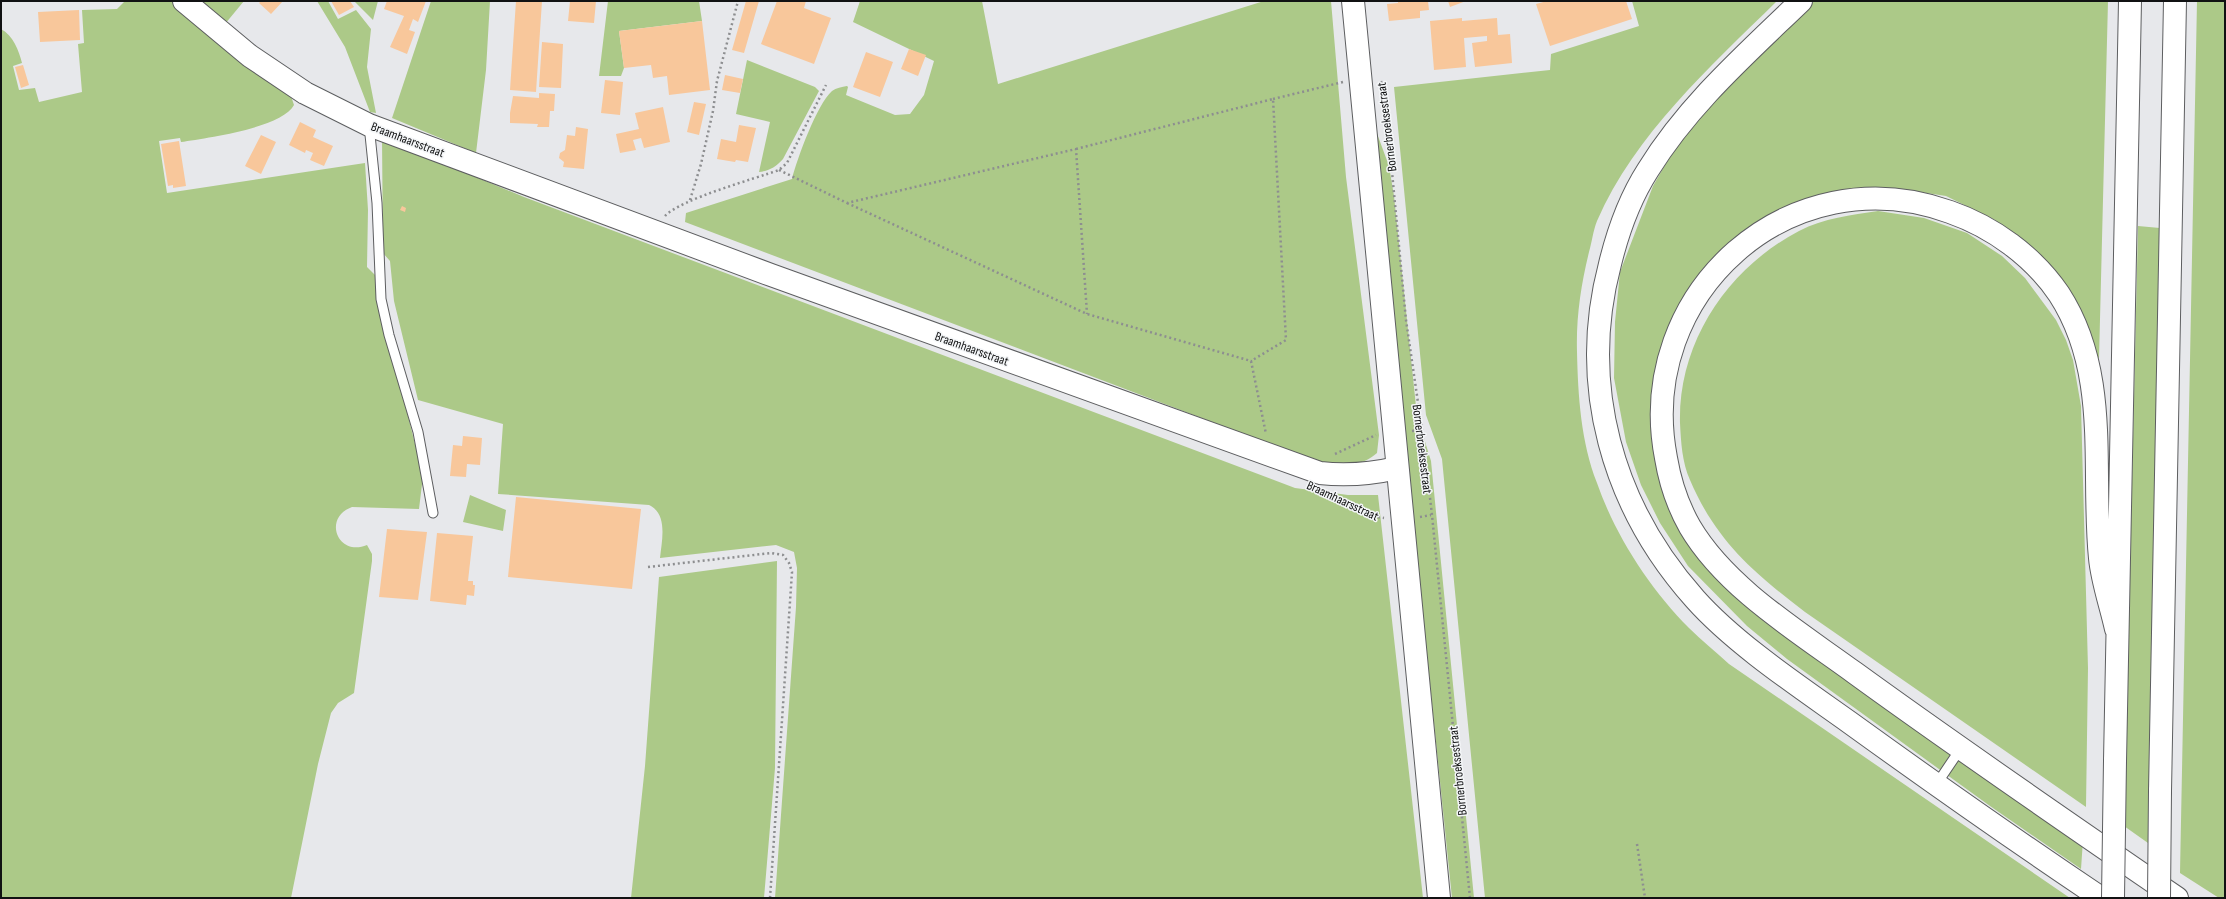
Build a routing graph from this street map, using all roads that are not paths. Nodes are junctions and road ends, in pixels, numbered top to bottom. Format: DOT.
graph roads {
  1 [pos="184,1"];
  2 [pos="1353,1"];
  3 [pos="1801,1"];
  4 [pos="2130,1"];
  5 [pos="2175,1"];
  6 [pos="369,125"];
  7 [pos="1397,468"];
  8 [pos="433,513"];
  9 [pos="2116,629"];
  10 [pos="1961,748"];
  11 [pos="1936,785"];
  12 [pos="1439,898"];
  13 [pos="2101,898"];
  14 [pos="2113,898"];
  15 [pos="2159,898"];
  16 [pos="2177,898"];
  1 -- 6 [label="main road, Braamhaarsstraat"];
  2 -- 7 [label="main road, Bornerbroeksestraat"];
  3 -- 11 [label="main road"];
  4 -- 9 [label="main road"];
  5 -- 15 [label="main road, bridge"];
  6 -- 7 [label="main road, Braamhaarsstraat"];
  6 -- 8 [label="lane"];
  7 -- 12 [label="main road, Bornerbroeksestraat"];
  9 -- 10 [label="main road"];
  9 -- 14 [label="main road, bridge"];
  10 -- 11 [label="lane"];
  10 -- 16 [label="main road"];
  11 -- 13 [label="main road"];
}
